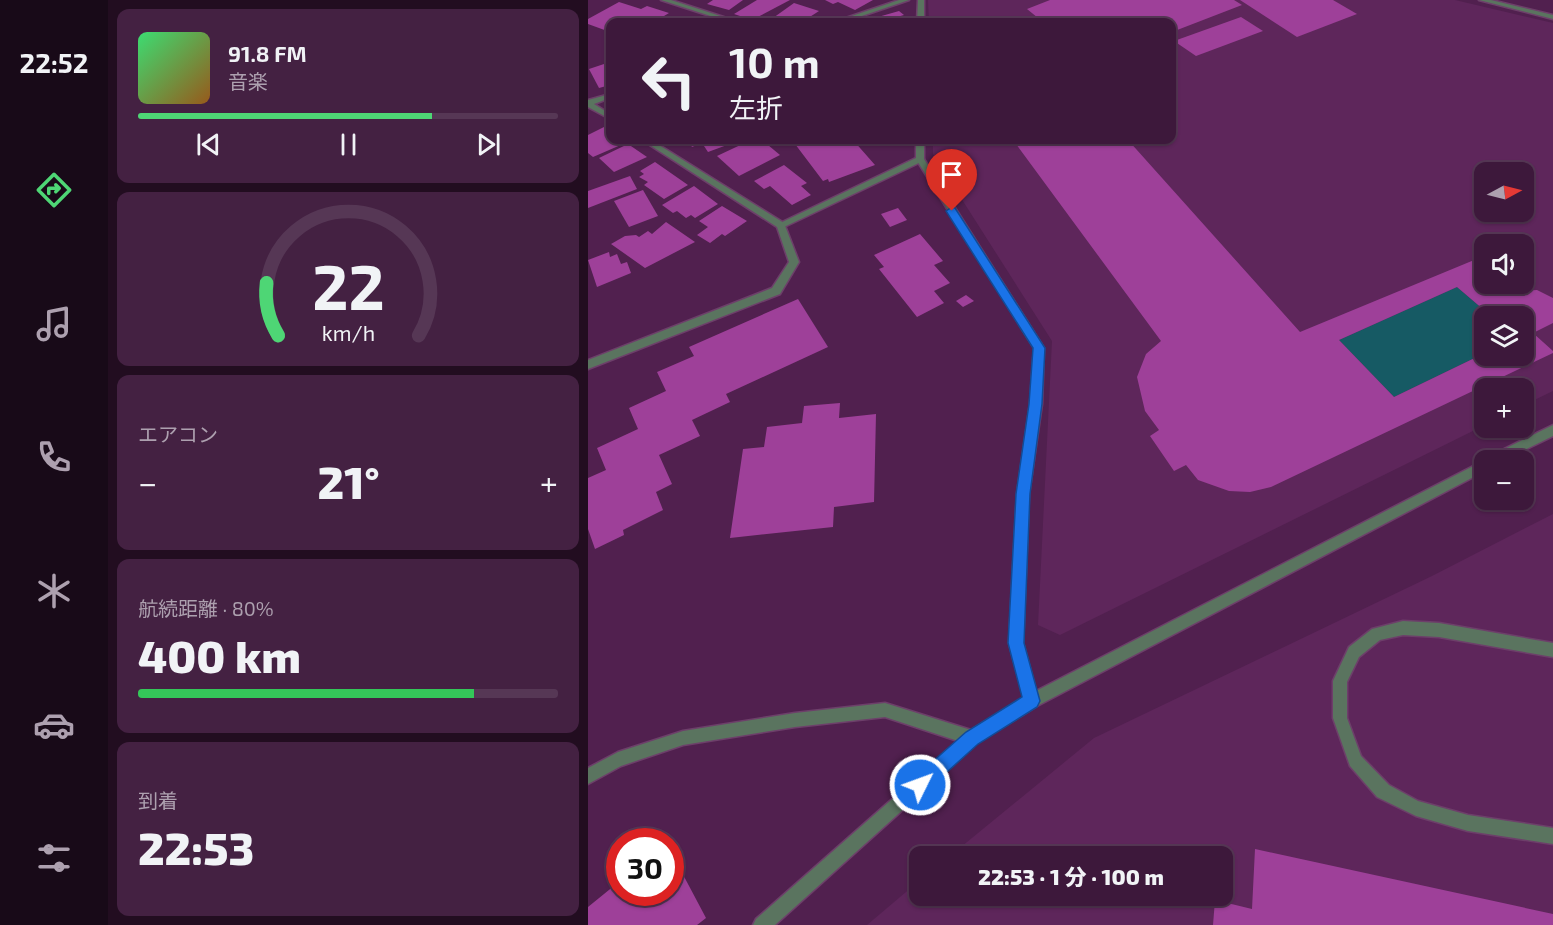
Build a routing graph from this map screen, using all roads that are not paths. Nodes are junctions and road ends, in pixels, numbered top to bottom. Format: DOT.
graph roads {
  1 [pos="664,0"];
  2 [pos="906,0"];
  3 [pos="921,0"];
  4 [pos="1482,0"];
  5 [pos="1553,17"];
  6 [pos="722,18"];
  7 [pos="850,18"];
  8 [pos="921,18"];
  9 [pos="606,97"];
  10 [pos="588,103"];
  11 [pos="606,114"];
  12 [pos="652,144"];
  13 [pos="920,144"];
  14 [pos="920,159"];
  15 [pos="781,225"];
  16 [pos="588,365"];
  17 [pos="1553,430"];
  18 [pos="1514,450"];
  19 [pos="1474,471"];
  20 [pos="1553,650"];
  21 [pos="1032,701"];
  22 [pos="972,738"];
  23 [pos="588,776"];
  24 [pos="1553,836"];
  25 [pos="762,925"];
  1 -- 6 [label="street"];
  2 -- 7 [label="street"];
  3 -- 8 [label="street"];
  4 -- 5 [label="street"];
  9 -- 10 [label="street"];
  10 -- 11 [label="street"];
  12 -- 15 [label="street"];
  13 -- 14 [label="street"];
  14 -- 15 [label="street"];
  14 -- 21 [label="street"];
  15 -- 16 [label="street"];
  17 -- 18 [label="street"];
  19 -- 21 [label="street"];
  20 -- 24 [label="street"];
  21 -- 22 [label="street"];
  22 -- 23 [label="street"];
  22 -- 25 [label="street"];
}
